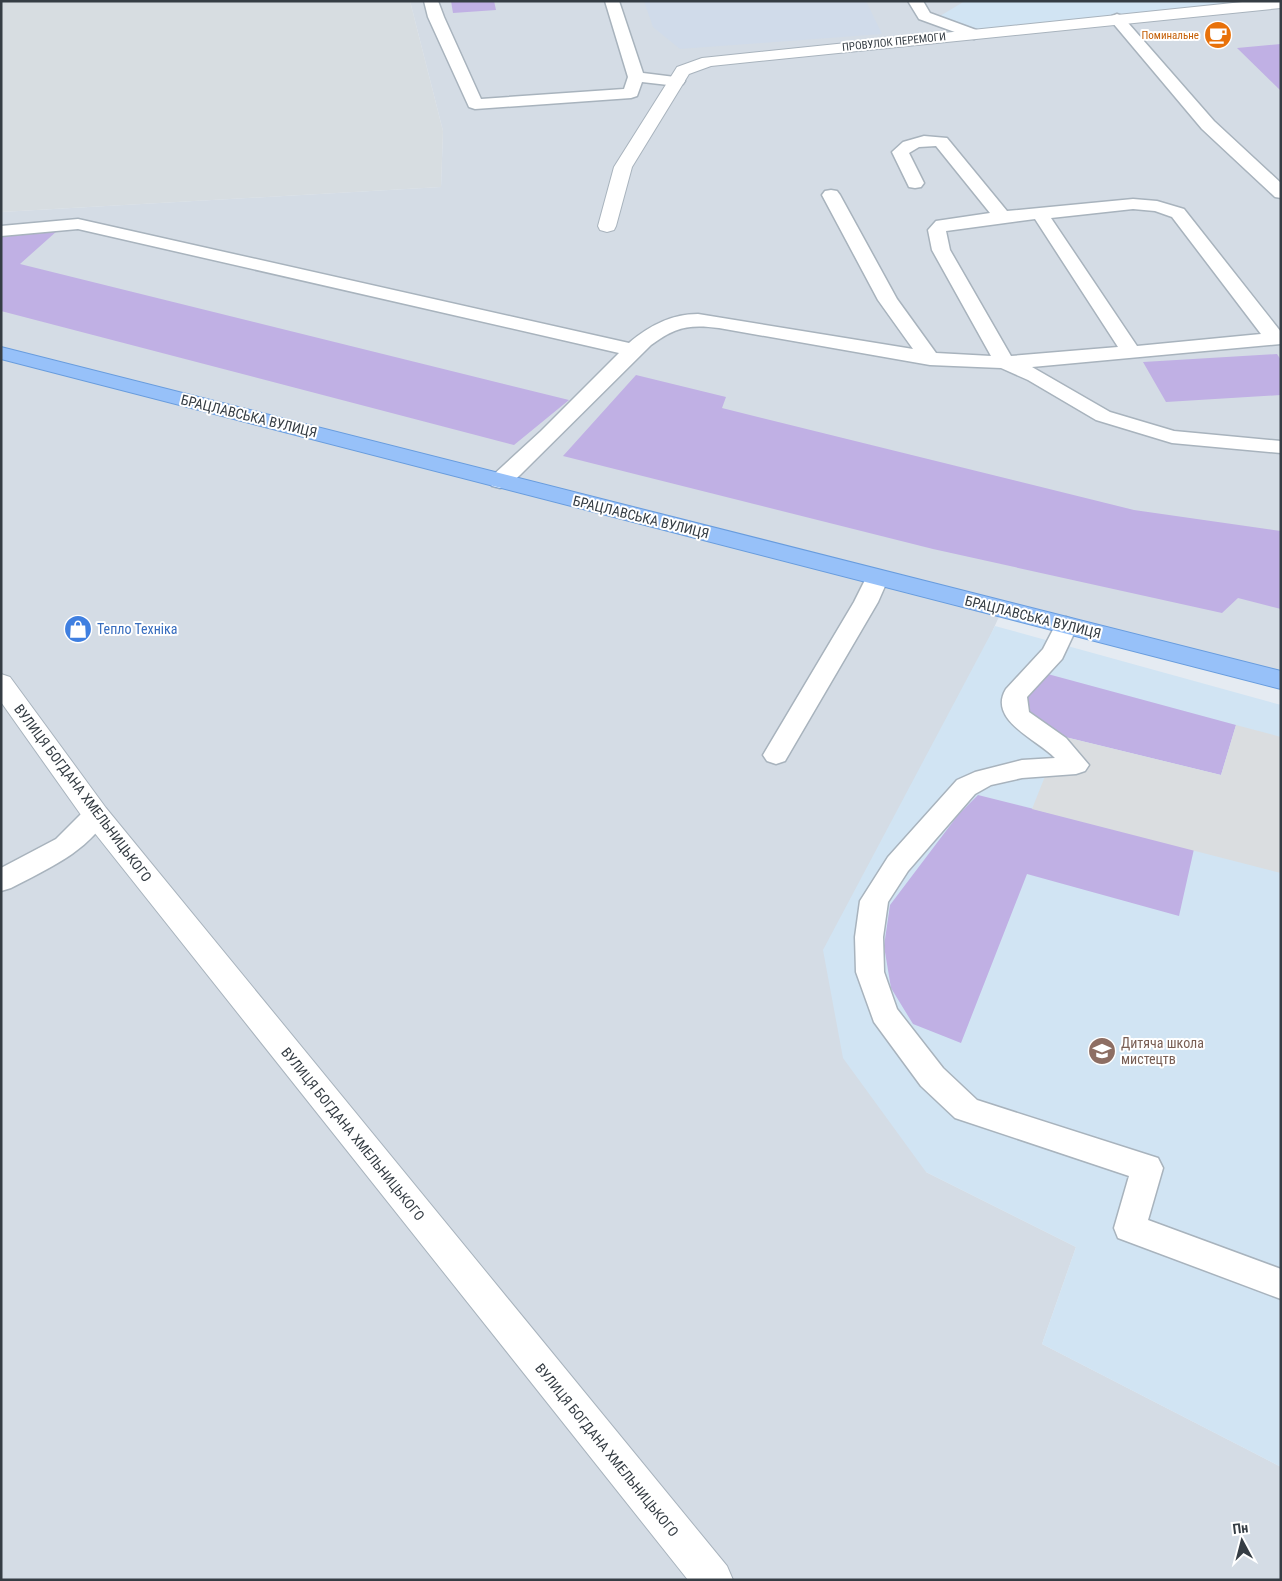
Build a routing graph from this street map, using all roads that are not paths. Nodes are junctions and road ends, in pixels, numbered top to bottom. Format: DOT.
graph roads {
  1 [pos="431,1"];
  2 [pos="612,1"];
  3 [pos="915,1"];
  4 [pos="1281,3"];
  5 [pos="1117,19"];
  6 [pos="974,34"];
  7 [pos="636,77"];
  8 [pos="677,82"];
  9 [pos="915,183"];
  10 [pos="1281,194"];
  11 [pos="832,195"];
  12 [pos="1040,214"];
  13 [pos="996,218"];
  14 [pos="607,226"];
  15 [pos="1,231"];
  16 [pos="1277,338"];
  17 [pos="634,350"];
  18 [pos="1,352"];
  19 [pos="1131,352"];
  20 [pos="930,359"];
  21 [pos="1005,362"];
  22 [pos="1281,447"];
  23 [pos="500,481"];
  24 [pos="877,577"];
  25 [pos="1066,625"];
  26 [pos="1281,680"];
  27 [pos="1,683"];
  28 [pos="776,755"];
  29 [pos="96,815"];
  30 [pos="1,881"];
  31 [pos="1281,1284"];
  32 [pos="710,1579"];
  1 -- 7 [label="lane"];
  2 -- 7 [label="lane"];
  3 -- 6 [label="lane"];
  4 -- 5 [label="street, ПРОВУЛОК ПЕРЕМОГИ"];
  5 -- 6 [label="street, ПРОВУЛОК ПЕРЕМОГИ"];
  5 -- 10 [label="lane"];
  6 -- 8 [label="street, ПРОВУЛОК ПЕРЕМОГИ"];
  7 -- 8 [label="lane"];
  8 -- 14 [label="street, ПРОВУЛОК ПЕРЕМОГИ"];
  9 -- 13 [label="lane"];
  11 -- 20 [label="lane"];
  12 -- 13 [label="lane"];
  12 -- 16 [label="lane"];
  12 -- 19 [label="lane"];
  13 -- 21 [label="lane"];
  15 -- 17 [label="lane"];
  16 -- 19 [label="lane"];
  17 -- 20 [label="lane"];
  17 -- 23 [label="lane"];
  18 -- 23 [label="main road, БРАЦЛАВСЬКА ВУЛИЦЯ"];
  19 -- 21 [label="lane"];
  20 -- 21 [label="lane"];
  21 -- 22 [label="lane"];
  23 -- 24 [label="main road, БРАЦЛАВСЬКА ВУЛИЦЯ"];
  24 -- 25 [label="main road, БРАЦЛАВСЬКА ВУЛИЦЯ"];
  24 -- 28 [label="lane"];
  25 -- 26 [label="main road, БРАЦЛАВСЬКА ВУЛИЦЯ"];
  25 -- 31 [label="lane"];
  27 -- 29 [label="street, ВУЛИЦЯ БОГДАНА ХМЕЛЬНИЦЬКОГО"];
  29 -- 30 [label="lane"];
  29 -- 32 [label="street, ВУЛИЦЯ БОГДАНА ХМЕЛЬНИЦЬКОГО"];
}
